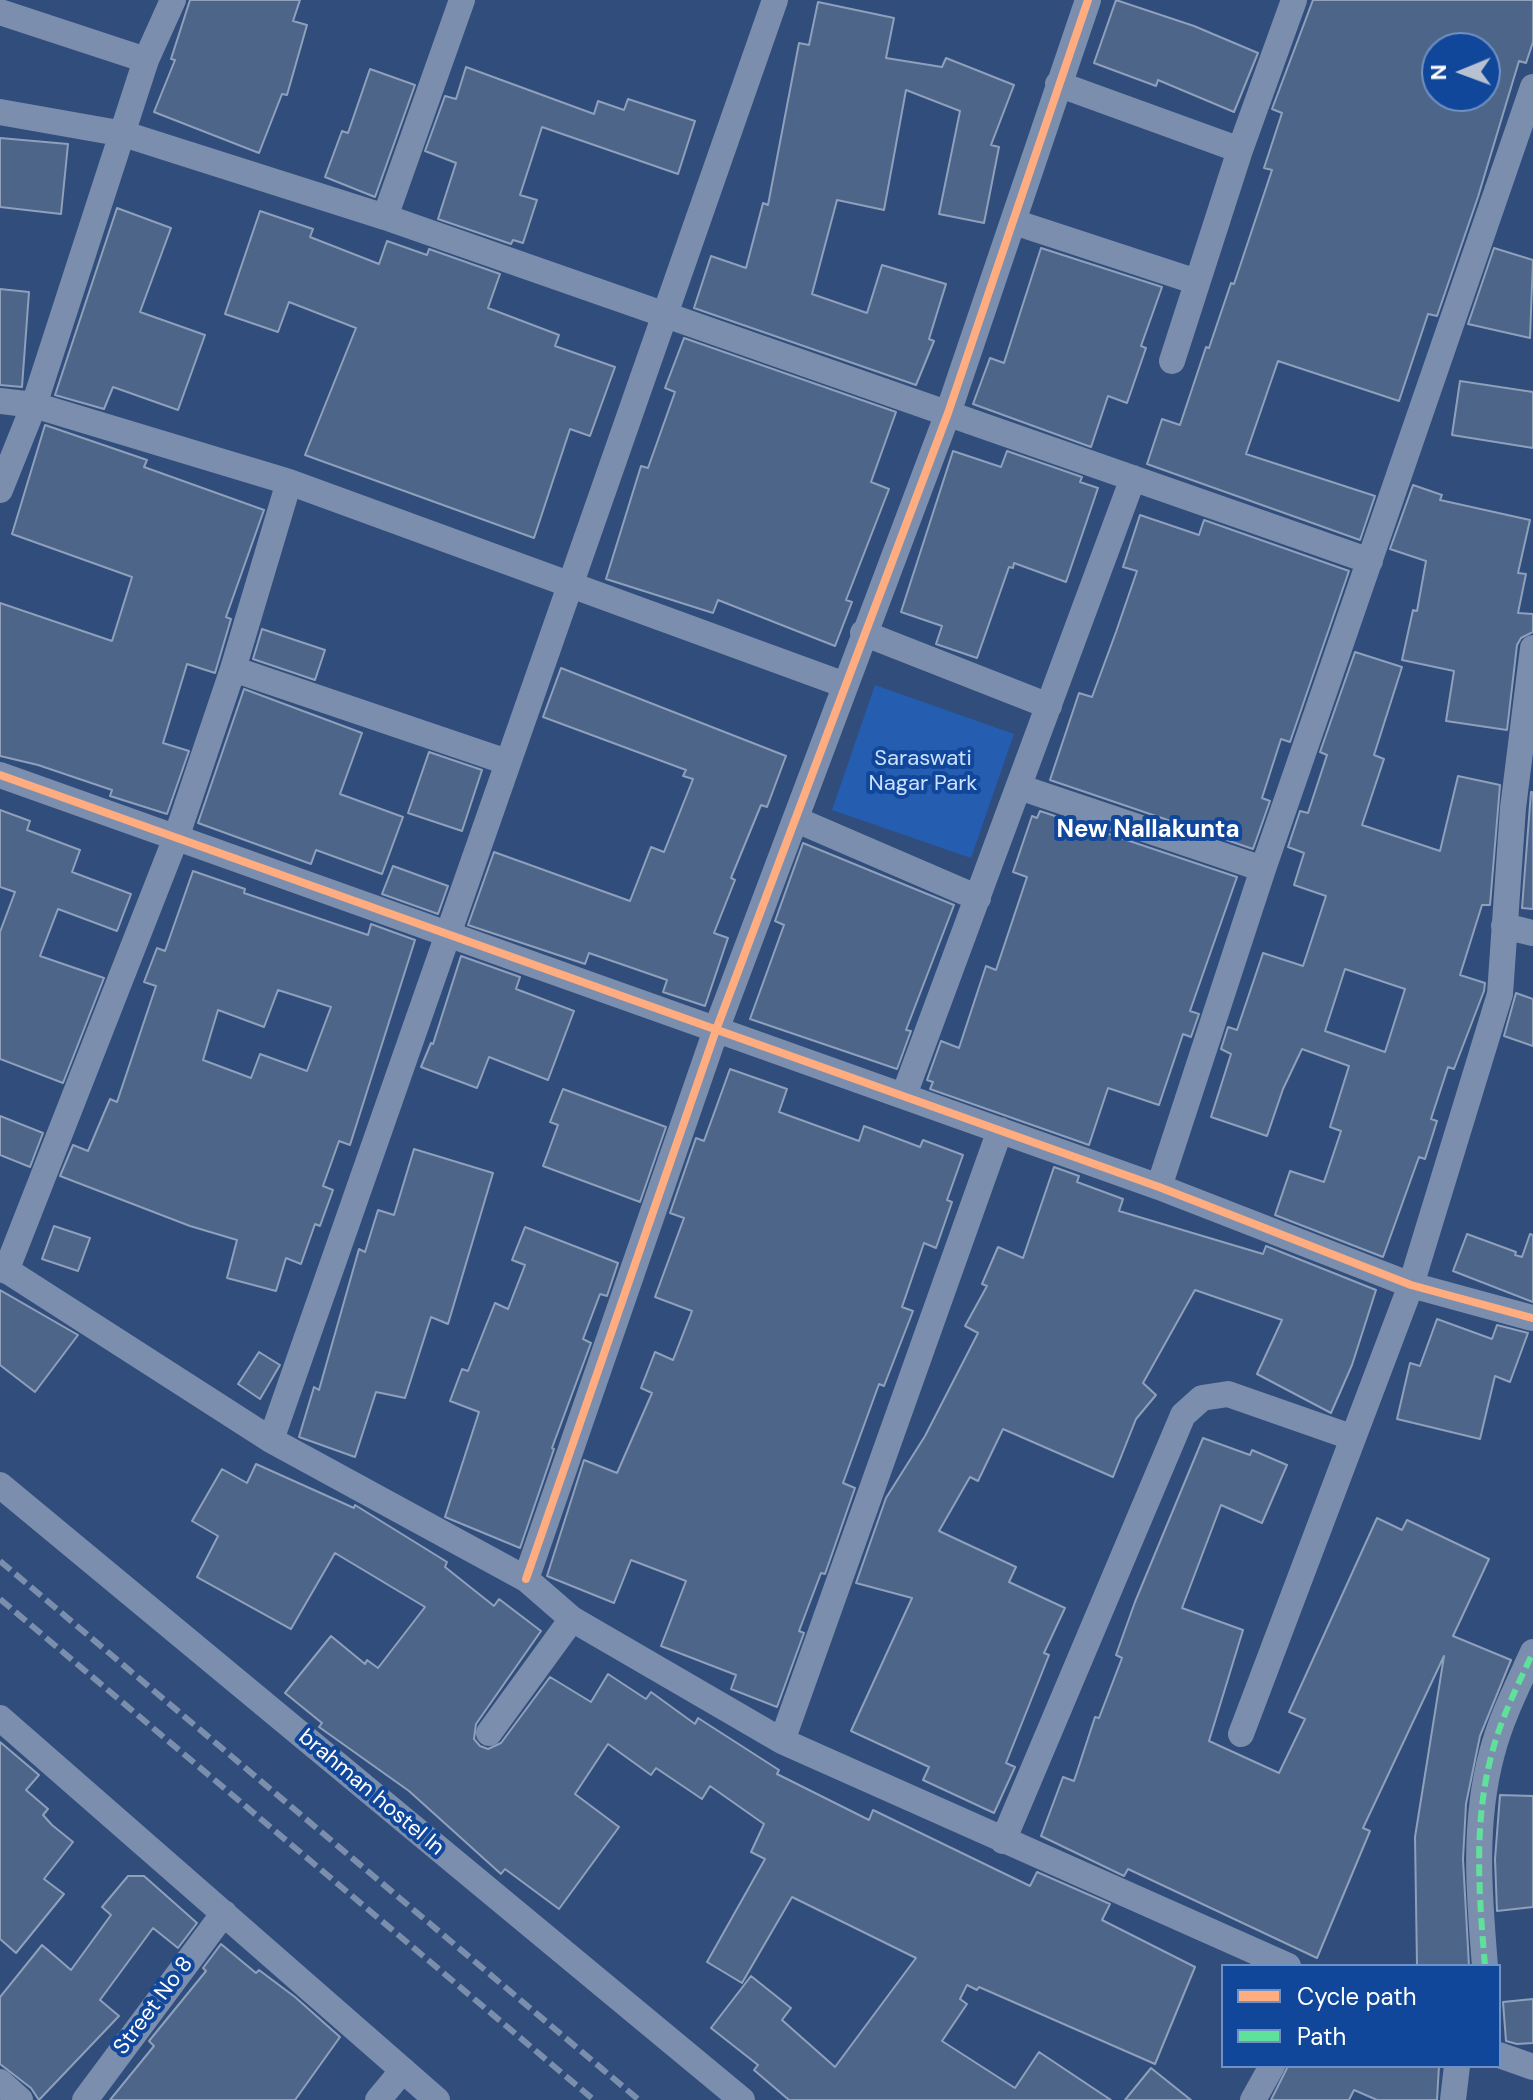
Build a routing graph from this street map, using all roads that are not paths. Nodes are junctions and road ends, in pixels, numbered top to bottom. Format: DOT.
graph roads {
  1 [pos="173,0"];
  2 [pos="462,0"];
  3 [pos="775,0"];
  4 [pos="1088,0"];
  5 [pos="1294,0"];
  6 [pos="0,12"];
  7 [pos="146,60"];
  8 [pos="1058,84"];
  9 [pos="1533,87"];
  10 [pos="0,112"];
  11 [pos="124,134"];
  12 [pos="1240,150"];
  13 [pos="385,217"];
  14 [pos="1014,222"];
  15 [pos="1197,282"];
  16 [pos="667,315"];
  17 [pos="1172,361"];
  18 [pos="0,401"];
  19 [pos="34,405"];
  20 [pos="948,413"];
  21 [pos="1133,478"];
  22 [pos="289,482"];
  23 [pos="0,490"];
  24 [pos="1370,561"];
  25 [pos="570,584"];
  26 [pos="863,633"];
  27 [pos="1533,648"];
  28 [pos="233,669"];
  29 [pos="845,685"];
  30 [pos="1049,706"];
  31 [pos="507,762"];
  32 [pos="0,775"];
  33 [pos="1019,787"];
  34 [pos="797,820"];
  35 [pos="177,835"];
  36 [pos="1263,869"];
  37 [pos="978,898"];
  38 [pos="1504,926"];
  39 [pos="448,931"];
  40 [pos="1533,933"];
  41 [pos="716,1030"];
  42 [pos="904,1095"];
  43 [pos="1000,1130"];
  44 [pos="1159,1187"];
  45 [pos="3,1268"];
  46 [pos="1411,1285"];
  47 [pos="1532,1318"];
  48 [pos="1351,1437"];
  49 [pos="271,1440"];
  50 [pos="0,1485"];
  51 [pos="526,1579"];
  52 [pos="572,1619"];
  53 [pos="1533,1652"];
  54 [pos="0,1718"];
  55 [pos="489,1733"];
  56 [pos="1241,1734"];
  57 [pos="782,1741"];
  58 [pos="1003,1841"];
  59 [pos="224,1913"];
  60 [pos="1283,1964"];
  61 [pos="1485,1964"];
  62 [pos="1501,2056"];
  63 [pos="1533,2067"];
  64 [pos="1271,2068"];
  65 [pos="1457,2068"];
  66 [pos="403,2070"];
  67 [pos="0,2082"];
  68 [pos="20,2100"];
  69 [pos="85,2100"];
  70 [pos="378,2100"];
  71 [pos="437,2100"];
  72 [pos="742,2100"];
  73 [pos="1253,2100"];
  74 [pos="1453,2100"];
  1 -- 7 [label="street"];
  2 -- 13 [label="street"];
  3 -- 16 [label="street"];
  4 -- 8 [label="street"];
  5 -- 12 [label="street"];
  6 -- 7 [label="street"];
  7 -- 11 [label="street"];
  8 -- 12 [label="street"];
  8 -- 14 [label="street"];
  9 -- 24 [label="street"];
  10 -- 11 [label="street"];
  11 -- 13 [label="street"];
  11 -- 19 [label="street"];
  12 -- 15 [label="street"];
  13 -- 16 [label="street"];
  14 -- 15 [label="street"];
  14 -- 20 [label="street"];
  15 -- 17 [label="street"];
  16 -- 20 [label="street"];
  16 -- 25 [label="street"];
  18 -- 19 [label="street"];
  19 -- 22 [label="street"];
  19 -- 23 [label="street"];
  20 -- 21 [label="street"];
  20 -- 26 [label="street"];
  21 -- 24 [label="street"];
  21 -- 30 [label="street"];
  22 -- 25 [label="street"];
  22 -- 28 [label="street"];
  24 -- 36 [label="street"];
  25 -- 29 [label="street"];
  25 -- 31 [label="street"];
  26 -- 29 [label="street"];
  26 -- 30 [label="street"];
  27 -- 38 [label="street"];
  28 -- 31 [label="street"];
  28 -- 35 [label="street"];
  29 -- 34 [label="street"];
  30 -- 33 [label="street"];
  31 -- 39 [label="street"];
  32 -- 35 [label="street"];
  33 -- 36 [label="street"];
  33 -- 37 [label="street"];
  34 -- 37 [label="street"];
  34 -- 41 [label="street"];
  35 -- 39 [label="street"];
  35 -- 45 [label="street"];
  36 -- 44 [label="street"];
  37 -- 42 [label="street"];
  38 -- 40 [label="street"];
  38 -- 46 [label="street"];
  39 -- 41 [label="street"];
  39 -- 49 [label="street"];
  41 -- 42 [label="street"];
  41 -- 51 [label="street"];
  42 -- 43 [label="street"];
  43 -- 44 [label="street"];
  43 -- 57 [label="street"];
  44 -- 46 [label="street"];
  45 -- 49 [label="street"];
  46 -- 47 [label="street"];
  46 -- 48 [label="street"];
  48 -- 56 [label="street"];
  48 -- 58 [label="street"];
  49 -- 51 [label="street"];
  50 -- 72 [label="street, brahman hostel ln"];
  51 -- 52 [label="street"];
  52 -- 55 [label="street"];
  52 -- 57 [label="street"];
  53 -- 61 [label="street"];
  54 -- 59 [label="street"];
  57 -- 58 [label="street"];
  58 -- 60 [label="street"];
  59 -- 66 [label="street"];
  59 -- 69 [label="street, Street No 8"];
  62 -- 63 [label="street"];
  64 -- 73 [label="street"];
  65 -- 74 [label="street"];
  66 -- 70 [label="street"];
  66 -- 71 [label="street"];
  67 -- 68 [label="street"];
}
